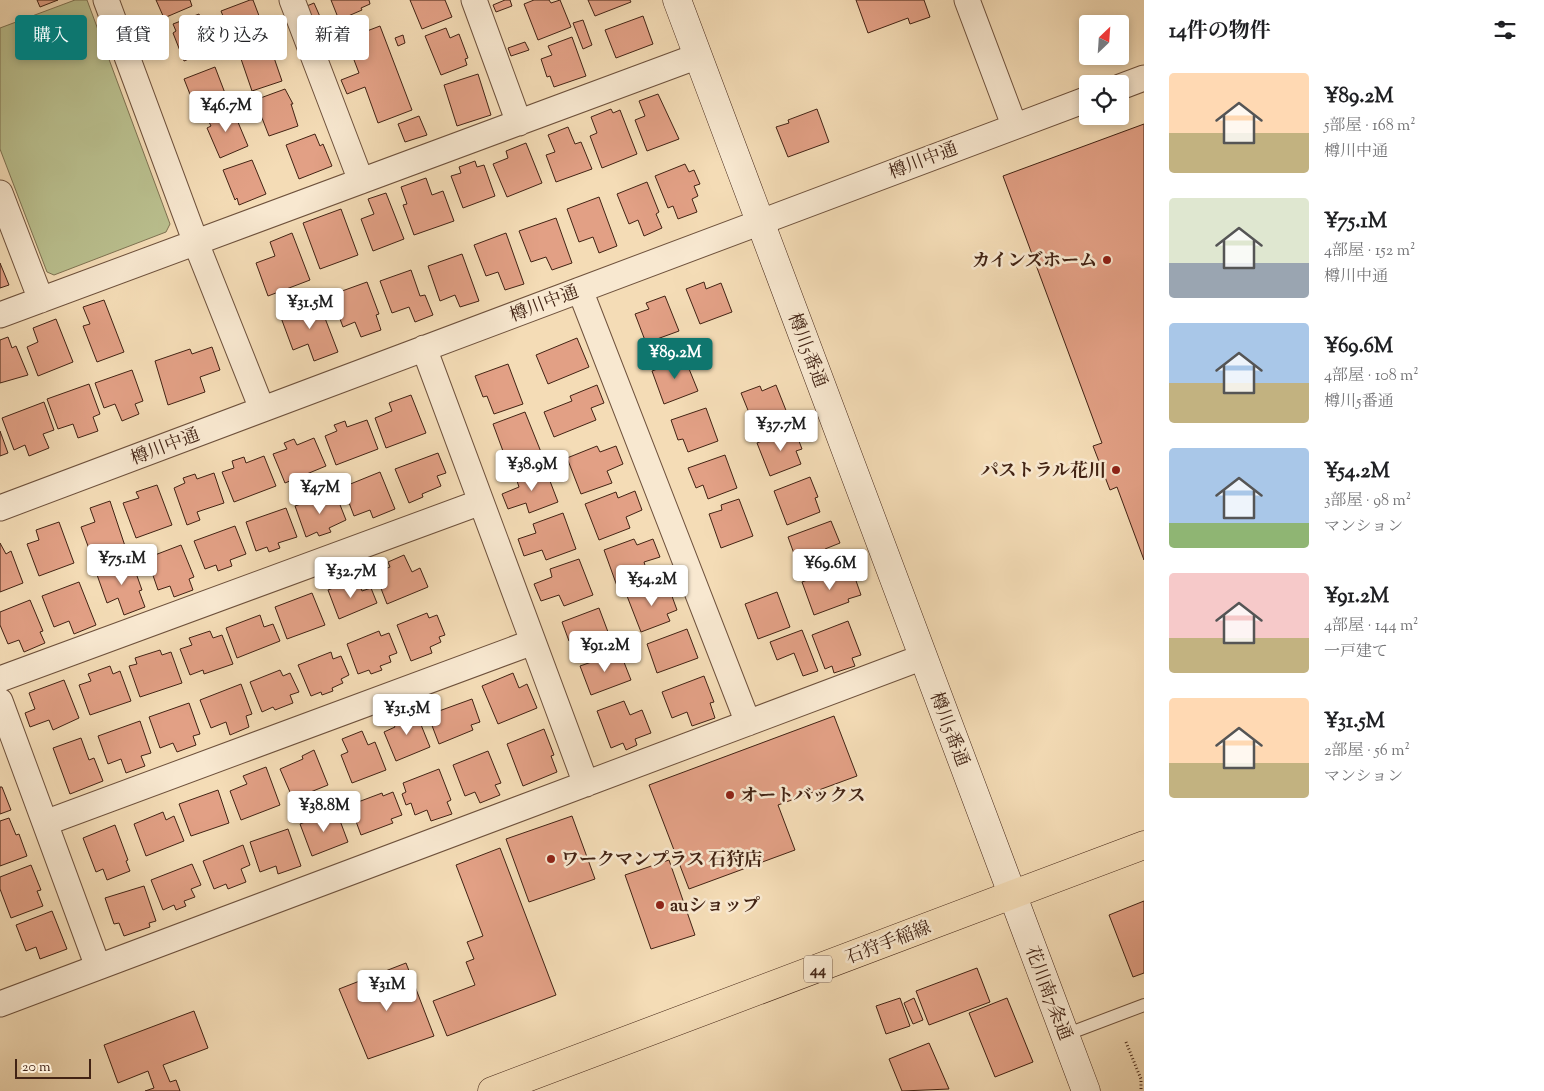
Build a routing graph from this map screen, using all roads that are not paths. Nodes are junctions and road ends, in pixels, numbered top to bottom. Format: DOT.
graph roads {
  1 [pos="106,0"];
  2 [pos="292,0"];
  3 [pos="474,0"];
  4 [pos="677,0"];
  5 [pos="967,0"];
  6 [pos="698,56"];
  7 [pos="1144,78"];
  8 [pos="1129,84"];
  9 [pos="1079,101"];
  10 [pos="519,123"];
  11 [pos="1014,125"];
  12 [pos="361,181"];
  13 [pos="0,193"];
  14 [pos="760,222"];
  15 [pos="196,243"];
  16 [pos="580,290"];
  17 [pos="41,300"];
  18 [pos="0,315"];
  19 [pos="424,348"];
  20 [pos="262,409"];
  21 [pos="481,502"];
  22 [pos="0,508"];
  23 [pos="533,642"];
  24 [pos="923,657"];
  25 [pos="0,679"];
  26 [pos="0,702"];
  27 [pos="748,723"];
  28 [pos="586,784"];
  29 [pos="45,823"];
  30 [pos="1144,845"];
  31 [pos="1012,896"];
  32 [pos="98,967"];
  33 [pos="0,1004"];
  34 [pos="1144,1005"];
  35 [pos="1065,1035"];
  36 [pos="503,1089"];
  37 [pos="1086,1091"];
  1 -- 15 [label="street"];
  2 -- 12 [label="street"];
  3 -- 10 [label="street"];
  4 -- 6 [label="street, 樽川5番通"];
  5 -- 11 [label="street"];
  6 -- 10 [label="street"];
  6 -- 14 [label="street, 樽川5番通"];
  7 -- 8 [label="street"];
  9 -- 11 [label="street, 樽川中通"];
  10 -- 12 [label="street"];
  11 -- 14 [label="street, 樽川中通"];
  12 -- 15 [label="street"];
  13 -- 17 [label="street"];
  14 -- 16 [label="street, 樽川中通"];
  14 -- 24 [label="street, 樽川5番通"];
  15 -- 17 [label="street"];
  15 -- 20 [label="street"];
  16 -- 19 [label="street, 樽川中通"];
  16 -- 27 [label="street"];
  17 -- 18 [label="street"];
  19 -- 20 [label="street, 樽川中通"];
  19 -- 21 [label="street"];
  20 -- 22 [label="street, 樽川中通"];
  21 -- 23 [label="street"];
  21 -- 25 [label="street"];
  23 -- 28 [label="street"];
  23 -- 29 [label="street"];
  24 -- 27 [label="street"];
  24 -- 31 [label="street, 樽川5番通"];
  26 -- 29 [label="street"];
  27 -- 28 [label="street"];
  28 -- 32 [label="street"];
  29 -- 32 [label="street"];
  30 -- 31 [label="main road, 石狩手稲線 / 44"];
  31 -- 35 [label="street, 花川南7条通"];
  31 -- 36 [label="main road, 石狩手稲線 / 44"];
  32 -- 33 [label="street"];
  34 -- 35 [label="lane"];
  35 -- 37 [label="street, 花川南7条通"];
}
